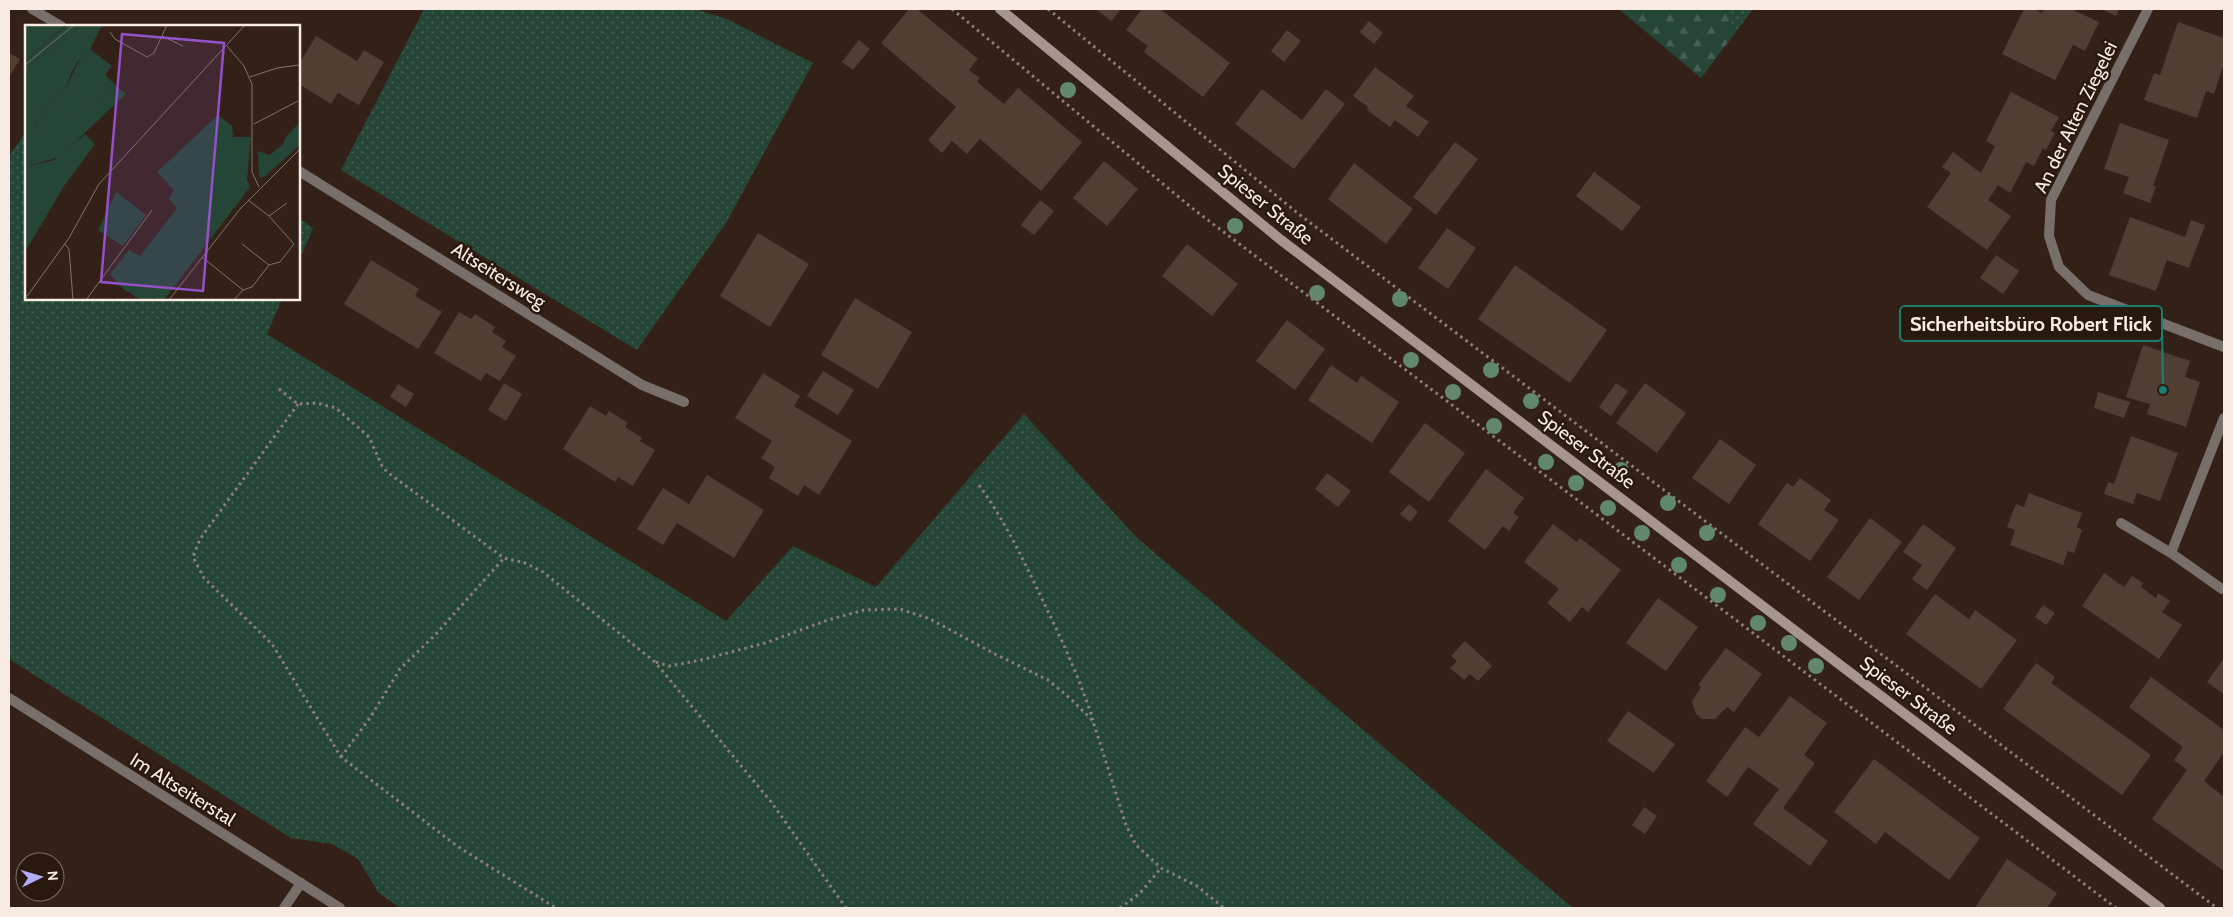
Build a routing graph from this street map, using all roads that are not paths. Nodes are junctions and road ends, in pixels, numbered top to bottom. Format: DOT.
graph roads {
  1 [pos="32,9"];
  2 [pos="1000,9"];
  3 [pos="2148,9"];
  4 [pos="59,25"];
  5 [pos="300,173"];
  6 [pos="2224,347"];
  7 [pos="684,402"];
  8 [pos="2224,418"];
  9 [pos="2122,523"];
  10 [pos="2171,553"];
  11 [pos="2222,589"];
  12 [pos="9,698"];
  13 [pos="301,882"];
  14 [pos="284,908"];
  15 [pos="340,908"];
  16 [pos="2160,908"];
  1 -- 4 [label="street"];
  2 -- 16 [label="street, Spieser Straße"];
  3 -- 6 [label="street, An der Alten Ziegelei"];
  5 -- 7 [label="street, Altseitersweg"];
  8 -- 10 [label="street"];
  9 -- 10 [label="street"];
  10 -- 11 [label="street"];
  12 -- 13 [label="street, Im Altseiterstal"];
  13 -- 14 [label="street"];
  13 -- 15 [label="street, Im Altseiterstal"];
}
